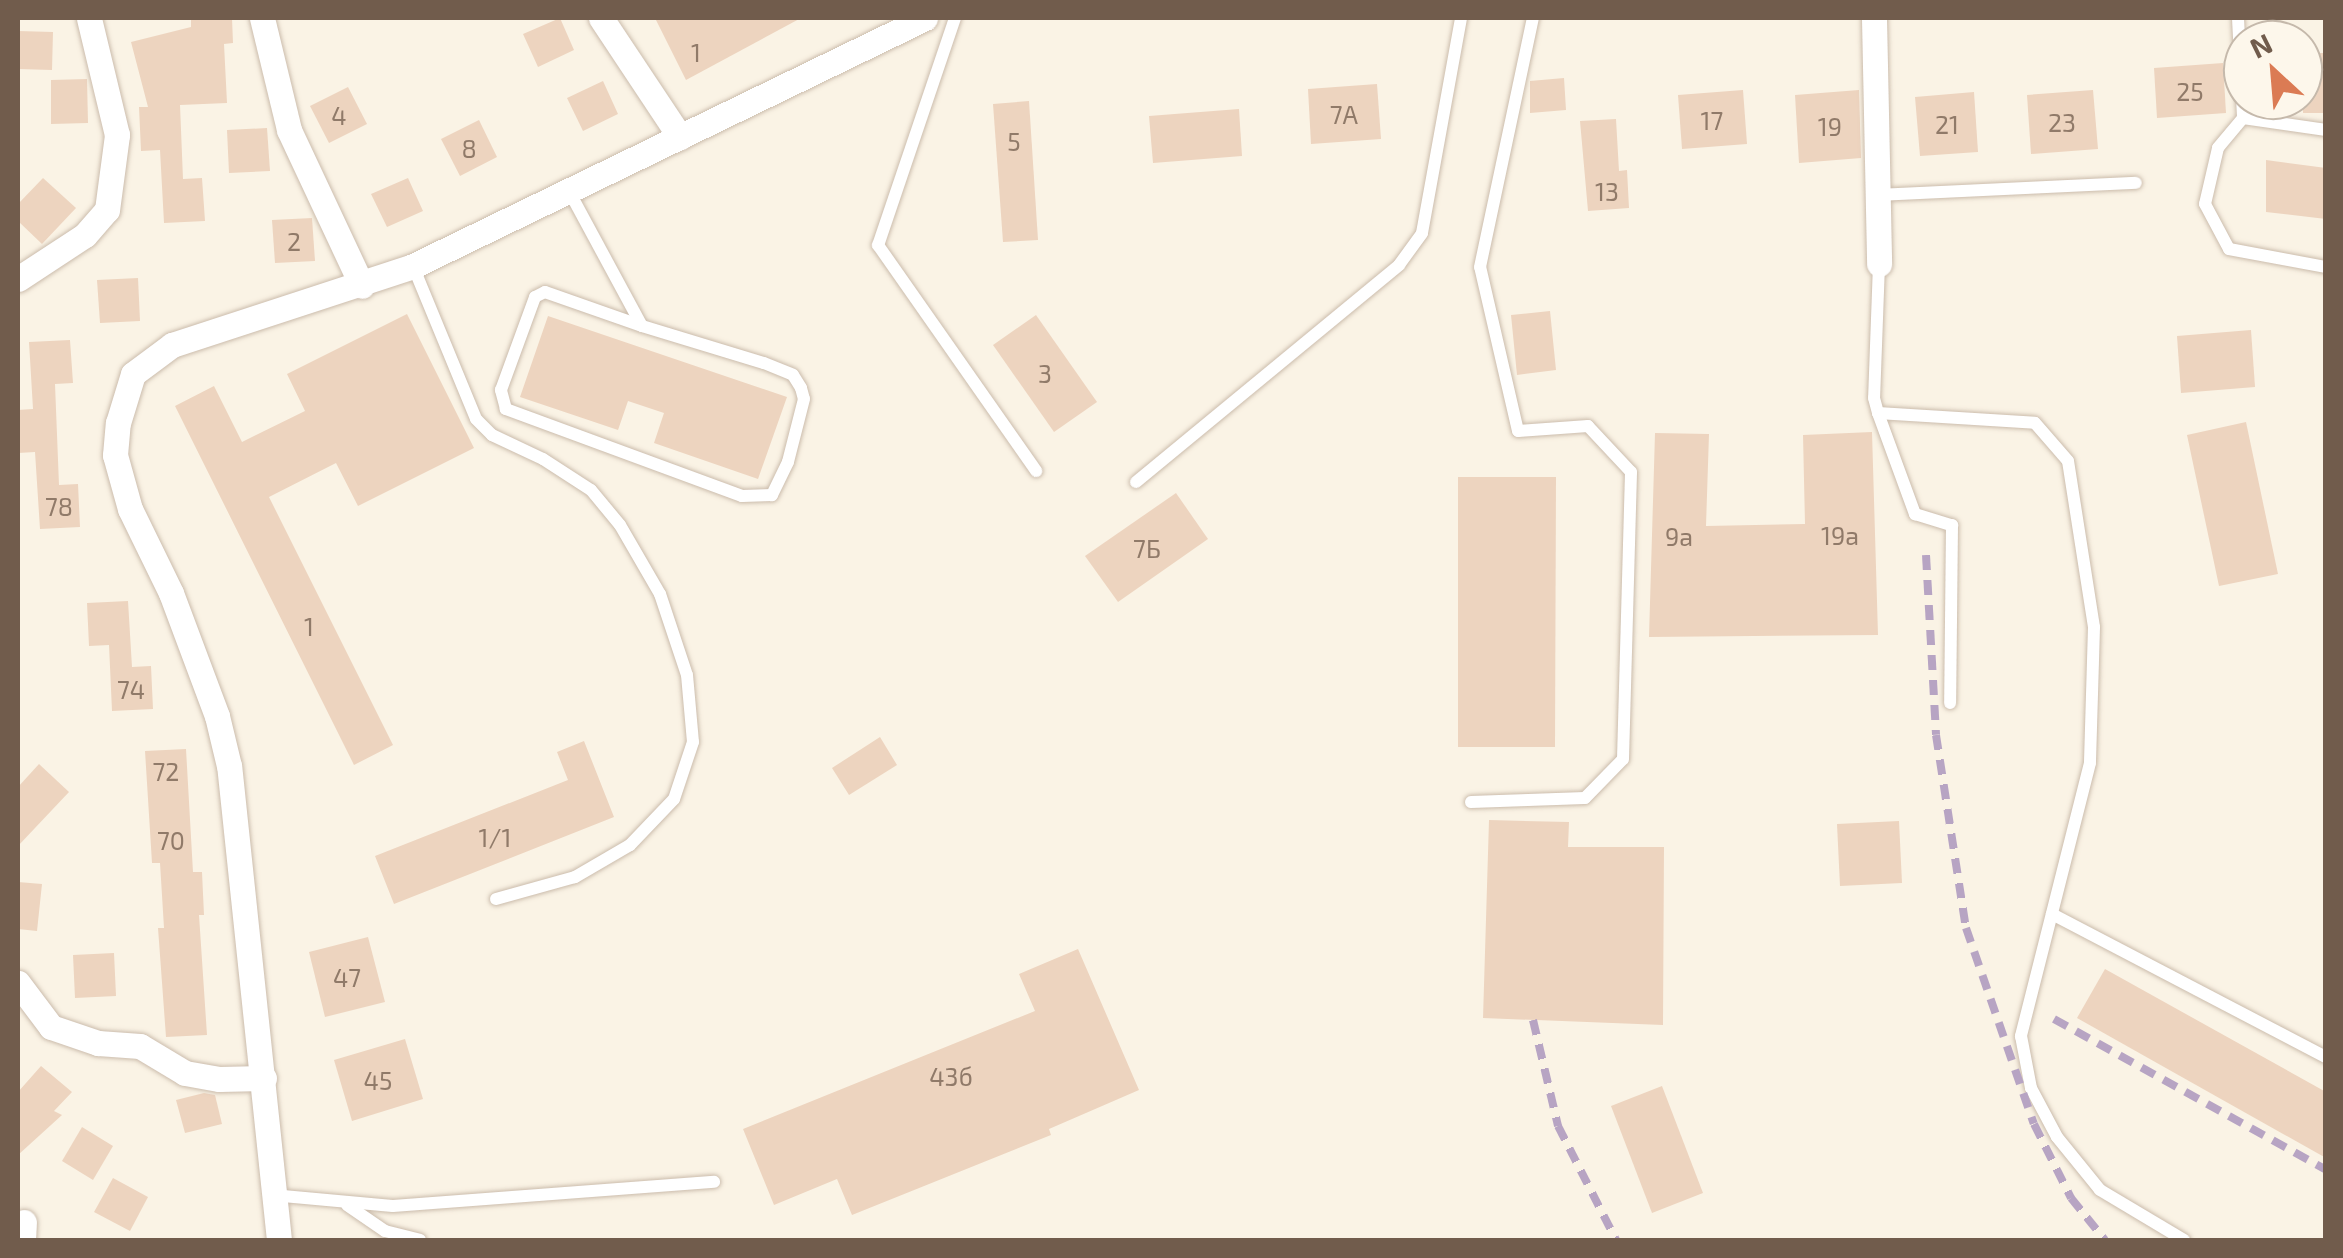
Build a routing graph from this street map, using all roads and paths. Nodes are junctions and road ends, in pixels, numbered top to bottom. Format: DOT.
graph roads {
  1 [pos="89,18"];
  2 [pos="262,18"];
  3 [pos="602,18"];
  4 [pos="925,18"];
  5 [pos="955,18"];
  6 [pos="1461,18"];
  7 [pos="1533,18"];
  8 [pos="1874,18"];
  9 [pos="2241,120"];
  10 [pos="2257,120"];
  11 [pos="2326,130"];
  12 [pos="680,138"];
  13 [pos="2136,183"];
  14 [pos="570,193"];
  15 [pos="1878,195"];
  16 [pos="1880,264"];
  17 [pos="414,266"];
  18 [pos="2326,267"];
  19 [pos="18,279"];
  20 [pos="362,286"];
  21 [pos="642,326"];
  22 [pos="1878,413"];
  23 [pos="1036,471"];
  24 [pos="1136,482"];
  25 [pos="1950,702"];
  26 [pos="1471,802"];
  27 [pos="496,898"];
  28 [pos="2052,914"];
  29 [pos="18,983"];
  30 [pos="2326,1058"];
  31 [pos="264,1078"];
  32 [pos="714,1182"];
  33 [pos="272,1196"];
  34 [pos="344,1204"];
  35 [pos="279,1240"];
  36 [pos="420,1240"];
  37 [pos="2184,1240"];
  1 -- 19 [label="street"];
  2 -- 20 [label="street"];
  3 -- 12 [label="street"];
  4 -- 12 [label="street"];
  5 -- 23 [label="lane"];
  6 -- 24 [label="lane"];
  7 -- 26 [label="lane"];
  8 -- 15 [label="street"];
  9 -- 18 [label="lane"];
  10 -- 11 [label="lane"];
  12 -- 14 [label="street"];
  13 -- 15 [label="lane"];
  14 -- 17 [label="street"];
  14 -- 21 [label="lane"];
  15 -- 16 [label="street"];
  16 -- 22 [label="lane"];
  17 -- 20 [label="street"];
  17 -- 27 [label="lane"];
  20 -- 31 [label="street"];
  21 -- 21 [label="lane"];
  22 -- 25 [label="lane"];
  22 -- 28 [label="lane"];
  28 -- 30 [label="lane"];
  28 -- 37 [label="lane"];
  29 -- 31 [label="street"];
  31 -- 33 [label="street"];
  32 -- 34 [label="lane"];
  33 -- 34 [label="lane"];
  33 -- 35 [label="street"];
  34 -- 36 [label="lane"];
}
